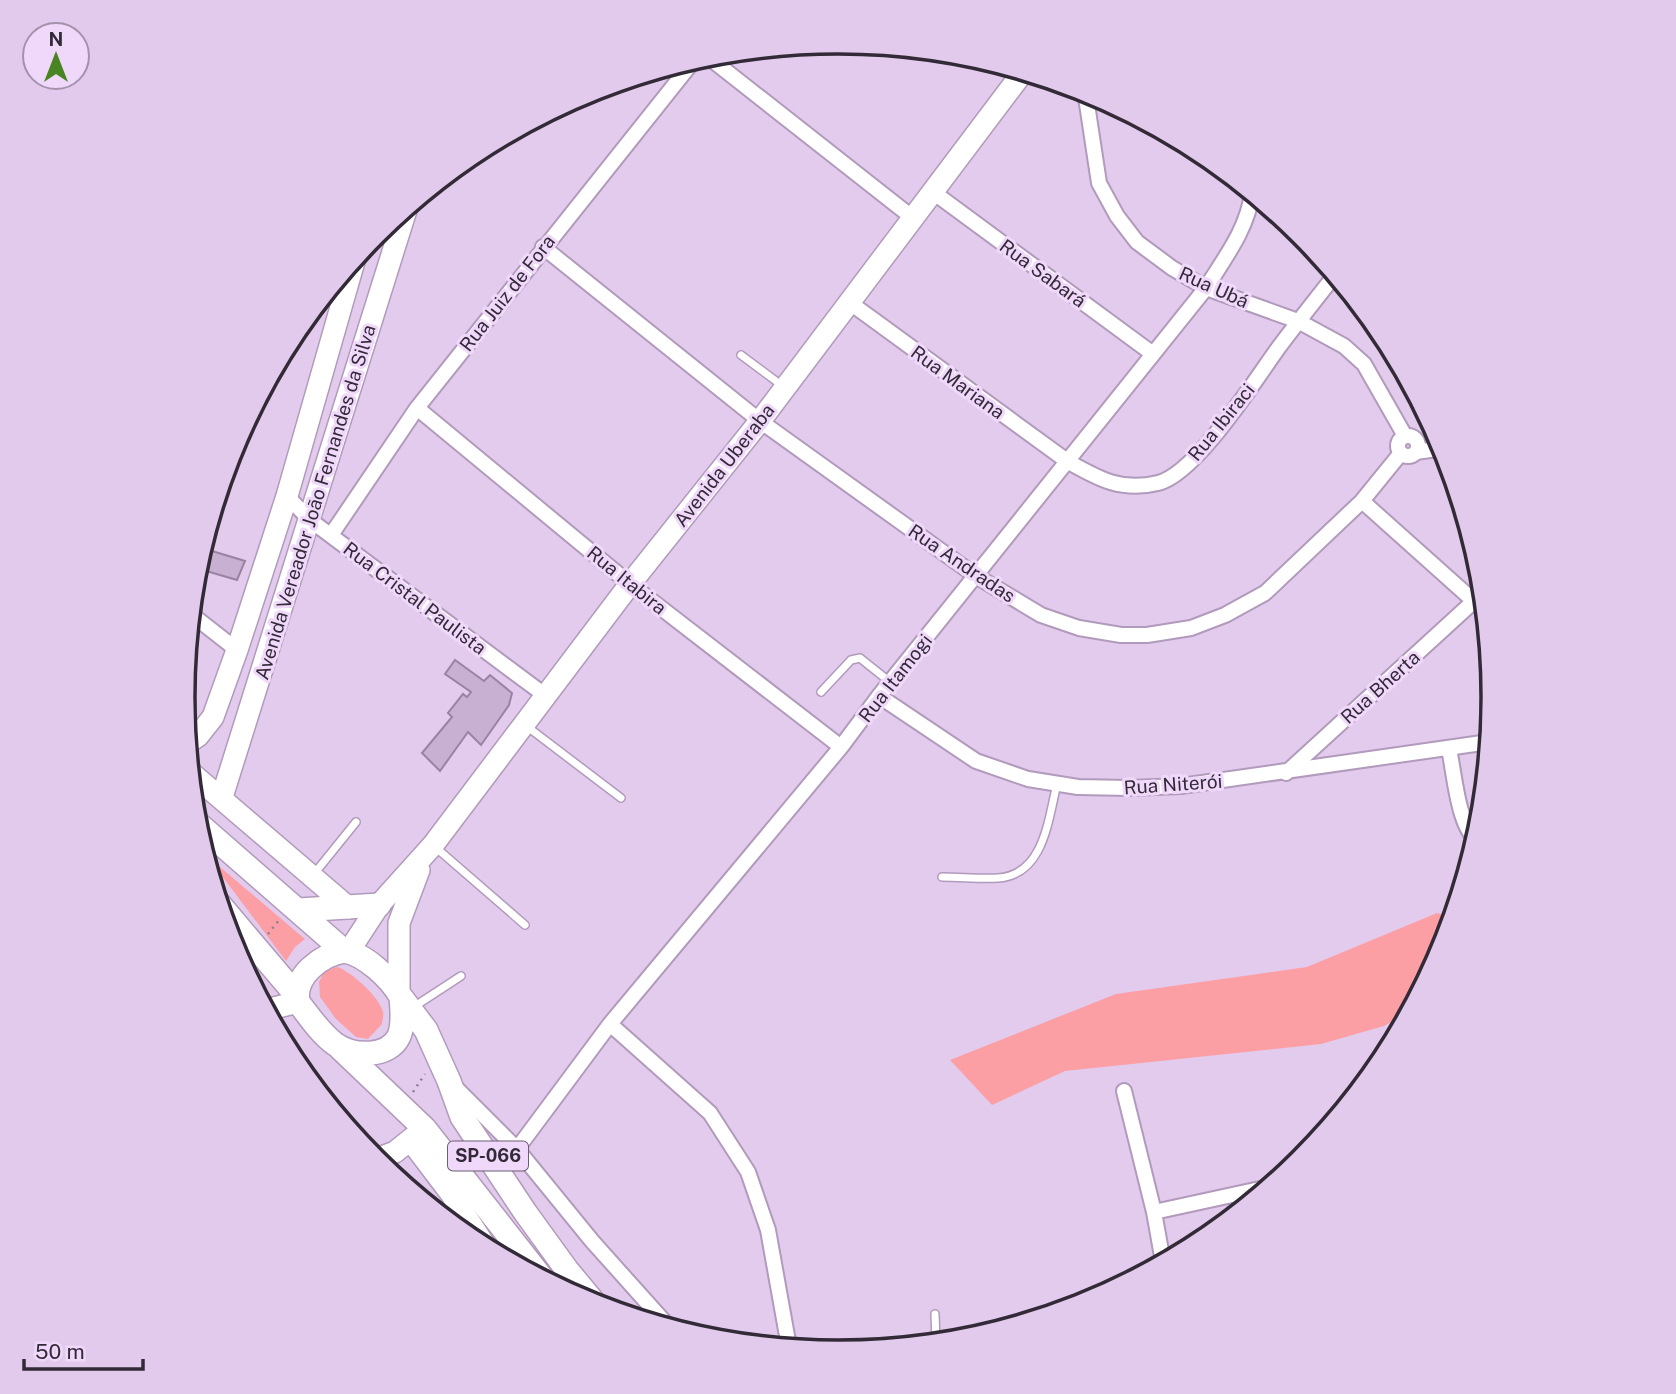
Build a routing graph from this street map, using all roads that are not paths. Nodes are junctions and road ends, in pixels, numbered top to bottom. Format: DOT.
graph roads {
  1 [pos="721,66"];
  2 [pos="683,74"];
  3 [pos="1017,80"];
  4 [pos="1087,104"];
  5 [pos="933,192"];
  6 [pos="1251,205"];
  7 [pos="913,218"];
  8 [pos="401,226"];
  9 [pos="543,247"];
  10 [pos="348,281"];
  11 [pos="1329,283"];
  12 [pos="1206,288"];
  13 [pos="849,302"];
  14 [pos="1298,321"];
  15 [pos="1153,354"];
  16 [pos="741,355"];
  17 [pos="785,387"];
  18 [pos="417,408"];
  19 [pos="760,421"];
  20 [pos="1431,450"];
  21 [pos="1409,453"];
  22 [pos="1067,461"];
  23 [pos="287,496"];
  24 [pos="1362,501"];
  25 [pos="310,520"];
  26 [pos="331,535"];
  27 [pos="976,576"];
  28 [pos="630,584"];
  29 [pos="1473,602"];
  30 [pos="1475,611"];
  31 [pos="200,621"];
  32 [pos="237,650"];
  33 [pos="890,682"];
  34 [pos="821,692"];
  35 [pos="546,696"];
  36 [pos="879,696"];
  37 [pos="524,724"];
  38 [pos="197,737"];
  39 [pos="1479,744"];
  40 [pos="841,747"];
  41 [pos="1449,749"];
  42 [pos="1286,773"];
  43 [pos="201,781"];
  44 [pos="1057,784"];
  45 [pos="222,797"];
  46 [pos="621,798"];
  47 [pos="356,822"];
  48 [pos="1467,826"];
  49 [pos="211,835"];
  50 [pos="428,851"];
  51 [pos="311,877"];
  52 [pos="942,877"];
  53 [pos="379,905"];
  54 [pos="295,907"];
  55 [pos="349,908"];
  56 [pos="237,925"];
  57 [pos="525,925"];
  58 [pos="346,951"];
  59 [pos="461,975"];
  60 [pos="298,999"];
  61 [pos="404,1000"];
  62 [pos="275,1007"];
  63 [pos="610,1024"];
  64 [pos="337,1046"];
  65 [pos="449,1081"];
  66 [pos="1124,1091"];
  67 [pos="418,1135"];
  68 [pos="517,1149"];
  69 [pos="388,1155"];
  70 [pos="1248,1192"];
  71 [pos="1154,1212"];
  72 [pos="471,1224"];
  73 [pos="1161,1253"];
  74 [pos="524,1258"];
  75 [pos="579,1285"];
  76 [pos="658,1314"];
  77 [pos="935,1314"];
  78 [pos="936,1332"];
  79 [pos="787,1337"];
  1 -- 7 [label="street"];
  2 -- 9 [label="street, Rua Juiz de Fora"];
  3 -- 5 [label="street, Avenida Uberaba"];
  4 -- 12 [label="street, Rua Ubá"];
  5 -- 7 [label="street, Avenida Uberaba"];
  5 -- 15 [label="street, Rua Sabará"];
  6 -- 12 [label="street, Rua Itamogi"];
  7 -- 13 [label="street, Avenida Uberaba"];
  8 -- 25 [label="street, Avenida Vereador João Fernandes da Silva"];
  9 -- 18 [label="street, Rua Juiz de Fora"];
  9 -- 19 [label="street, Rua Andradas"];
  10 -- 23 [label="street, Avenida Vereador João Fernandes da Silva"];
  11 -- 14 [label="street, Rua Ibiraci"];
  12 -- 14 [label="street, Rua Ubá"];
  12 -- 15 [label="street, Rua Itamogi"];
  13 -- 17 [label="street, Avenida Uberaba"];
  13 -- 22 [label="street, Rua Mariana"];
  14 -- 21 [label="street, Rua Ubá"];
  14 -- 22 [label="street, Rua Ibiraci"];
  15 -- 22 [label="street, Rua Itamogi"];
  16 -- 17 [label="lane"];
  17 -- 19 [label="street, Avenida Uberaba"];
  18 -- 26 [label="street, Rua Juiz de Fora"];
  18 -- 28 [label="street, Rua Itabira"];
  19 -- 27 [label="street, Rua Andradas"];
  19 -- 28 [label="street, Avenida Uberaba"];
  20 -- 21 [label="street"];
  21 -- 24 [label="street, Rua Andradas"];
  22 -- 27 [label="street, Rua Itamogi"];
  23 -- 25 [label="street, Rua Cristal Paulista"];
  23 -- 32 [label="street, Avenida Vereador João Fernandes da Silva"];
  24 -- 27 [label="street, Rua Andradas"];
  24 -- 29 [label="street"];
  25 -- 26 [label="street, Rua Cristal Paulista"];
  25 -- 45 [label="street, Avenida Vereador João Fernandes da Silva"];
  26 -- 35 [label="street, Rua Cristal Paulista"];
  27 -- 33 [label="street, Rua Itamogi"];
  28 -- 35 [label="street, Avenida Uberaba"];
  28 -- 40 [label="street, Rua Itabira"];
  30 -- 42 [label="street, Rua Bherta"];
  31 -- 32 [label="street"];
  32 -- 38 [label="street, Avenida Vereador João Fernandes da Silva"];
  33 -- 34 [label="lane"];
  33 -- 36 [label="street, Rua Itamogi"];
  35 -- 37 [label="street, Avenida Uberaba"];
  36 -- 40 [label="street, Rua Itamogi"];
  36 -- 44 [label="street, Rua Niterói"];
  37 -- 46 [label="lane"];
  37 -- 50 [label="street, Avenida Uberaba"];
  39 -- 41 [label="street, Rua Niterói"];
  40 -- 63 [label="street, Rua Itamogi"];
  41 -- 42 [label="street, Rua Niterói"];
  41 -- 48 [label="street"];
  42 -- 44 [label="street, Rua Niterói"];
  43 -- 45 [label="street"];
  44 -- 52 [label="lane"];
  45 -- 51 [label="street"];
  47 -- 51 [label="lane"];
  49 -- 54 [label="main road, SP-066"];
  50 -- 53 [label="street, Avenida Uberaba"];
  50 -- 57 [label="lane"];
  50 -- 61 [label="street, Avenida Uberaba"];
  51 -- 55 [label="street"];
  53 -- 55 [label="main road"];
  53 -- 58 [label="street, Avenida Uberaba"];
  54 -- 55 [label="main road"];
  54 -- 58 [label="main road, SP-066"];
  56 -- 60 [label="main road, SP-066"];
  58 -- 60 [label="main road"];
  58 -- 61 [label="main road, SP-066"];
  59 -- 61 [label="lane"];
  60 -- 62 [label="street"];
  60 -- 64 [label="main road, SP-066"];
  61 -- 64 [label="main road"];
  61 -- 65 [label="main road, SP-066"];
  63 -- 68 [label="street, Rua Itamogi"];
  63 -- 79 [label="street"];
  64 -- 67 [label="main road, SP-066"];
  65 -- 68 [label="street"];
  65 -- 75 [label="main road, SP-066"];
  66 -- 71 [label="street"];
  67 -- 69 [label="street"];
  67 -- 72 [label="street"];
  67 -- 74 [label="main road, SP-066"];
  68 -- 76 [label="street"];
  70 -- 71 [label="street"];
  71 -- 73 [label="street"];
  77 -- 78 [label="lane"];
}
